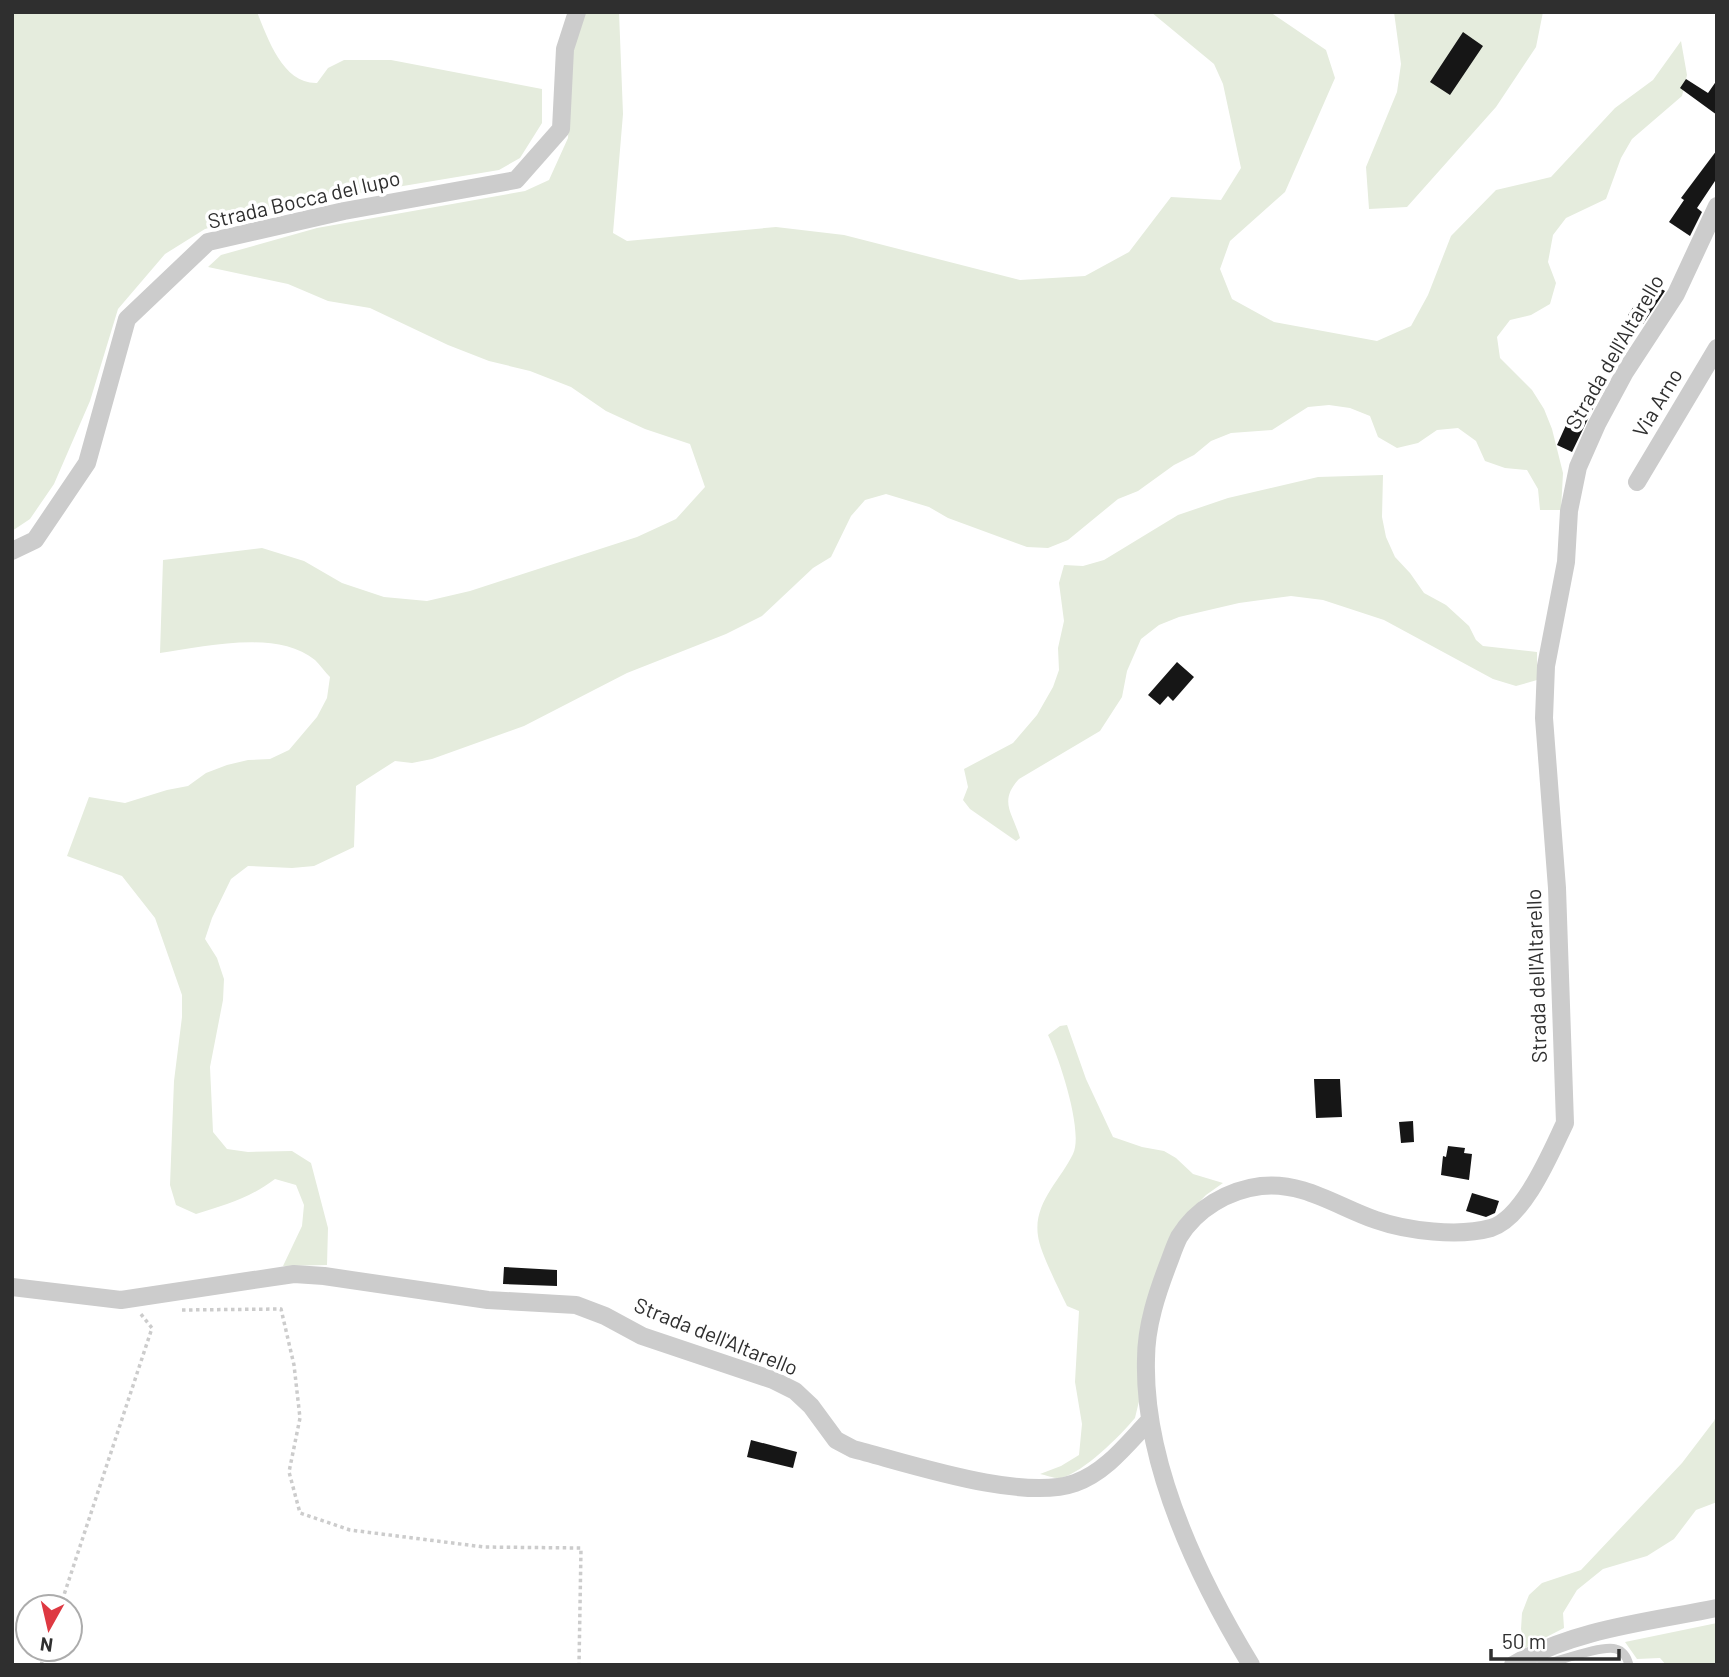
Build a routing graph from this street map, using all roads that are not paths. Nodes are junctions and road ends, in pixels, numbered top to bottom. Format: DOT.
graph roads {
  1 [pos="577,12"];
  2 [pos="1717,206"];
  3 [pos="1717,348"];
  4 [pos="1637,482"];
  5 [pos="12,551"];
  6 [pos="12,1287"];
  7 [pos="1149,1421"];
  8 [pos="1717,1608"];
  9 [pos="1534,1652"];
  10 [pos="1251,1665"];
  11 [pos="1513,1665"];
  12 [pos="1629,1665"];
  1 -- 5 [label="street, Strada Bocca del lupo"];
  2 -- 7 [label="street, Strada dell'Altarello"];
  3 -- 4 [label="street, Via Arno"];
  6 -- 7 [label="street, Strada dell'Altarello"];
  7 -- 10 [label="street, Strada dell'Altarello"];
  8 -- 9 [label="street"];
  9 -- 11 [label="street"];
  9 -- 12 [label="lane"];
}
